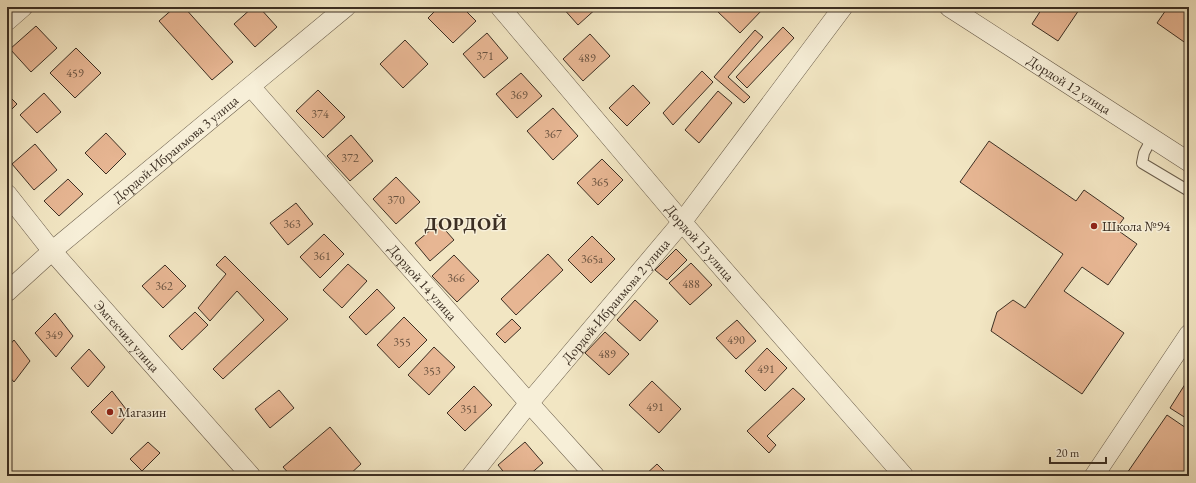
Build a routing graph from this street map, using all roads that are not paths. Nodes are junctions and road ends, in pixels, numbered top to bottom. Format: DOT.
graph roads {
  1 [pos="23,7"];
  2 [pos="346,7"];
  3 [pos="500,7"];
  4 [pos="844,7"];
  5 [pos="949,7"];
  6 [pos="7,21"];
  7 [pos="250,87"];
  8 [pos="1152,138"];
  9 [pos="1189,162"];
  10 [pos="1189,191"];
  11 [pos="7,194"];
  12 [pos="682,222"];
  13 [pos="52,251"];
  14 [pos="7,292"];
  15 [pos="1189,334"];
  16 [pos="529,404"];
  17 [pos="251,476"];
  18 [pos="471,476"];
  19 [pos="595,476"];
  20 [pos="904,476"];
  21 [pos="1094,476"];
  1 -- 6 [label="street"];
  2 -- 7 [label="street, Дордой-Ибраимова 3 улица"];
  3 -- 12 [label="street, Дордой 13 улица"];
  4 -- 12 [label="street, Дордой-Ибраимова 2 улица"];
  5 -- 8 [label="street, Дордой 12 улица"];
  7 -- 13 [label="street, Дордой-Ибраимова 3 улица"];
  7 -- 16 [label="street, Дордой 14 улица"];
  8 -- 9 [label="street, Дордой 12 улица"];
  8 -- 10 [label="lane"];
  11 -- 13 [label="street, Эмгекчил улица"];
  12 -- 16 [label="street, Дордой-Ибраимова 2 улица"];
  12 -- 20 [label="street, Дордой 13 улица"];
  13 -- 14 [label="street, Дордой-Ибраимова 3 улица"];
  13 -- 17 [label="street, Эмгекчил улица"];
  15 -- 21 [label="street"];
  16 -- 18 [label="street, Дордой-Ибраимова 2 улица"];
  16 -- 19 [label="street, Дордой 14 улица"];
}
